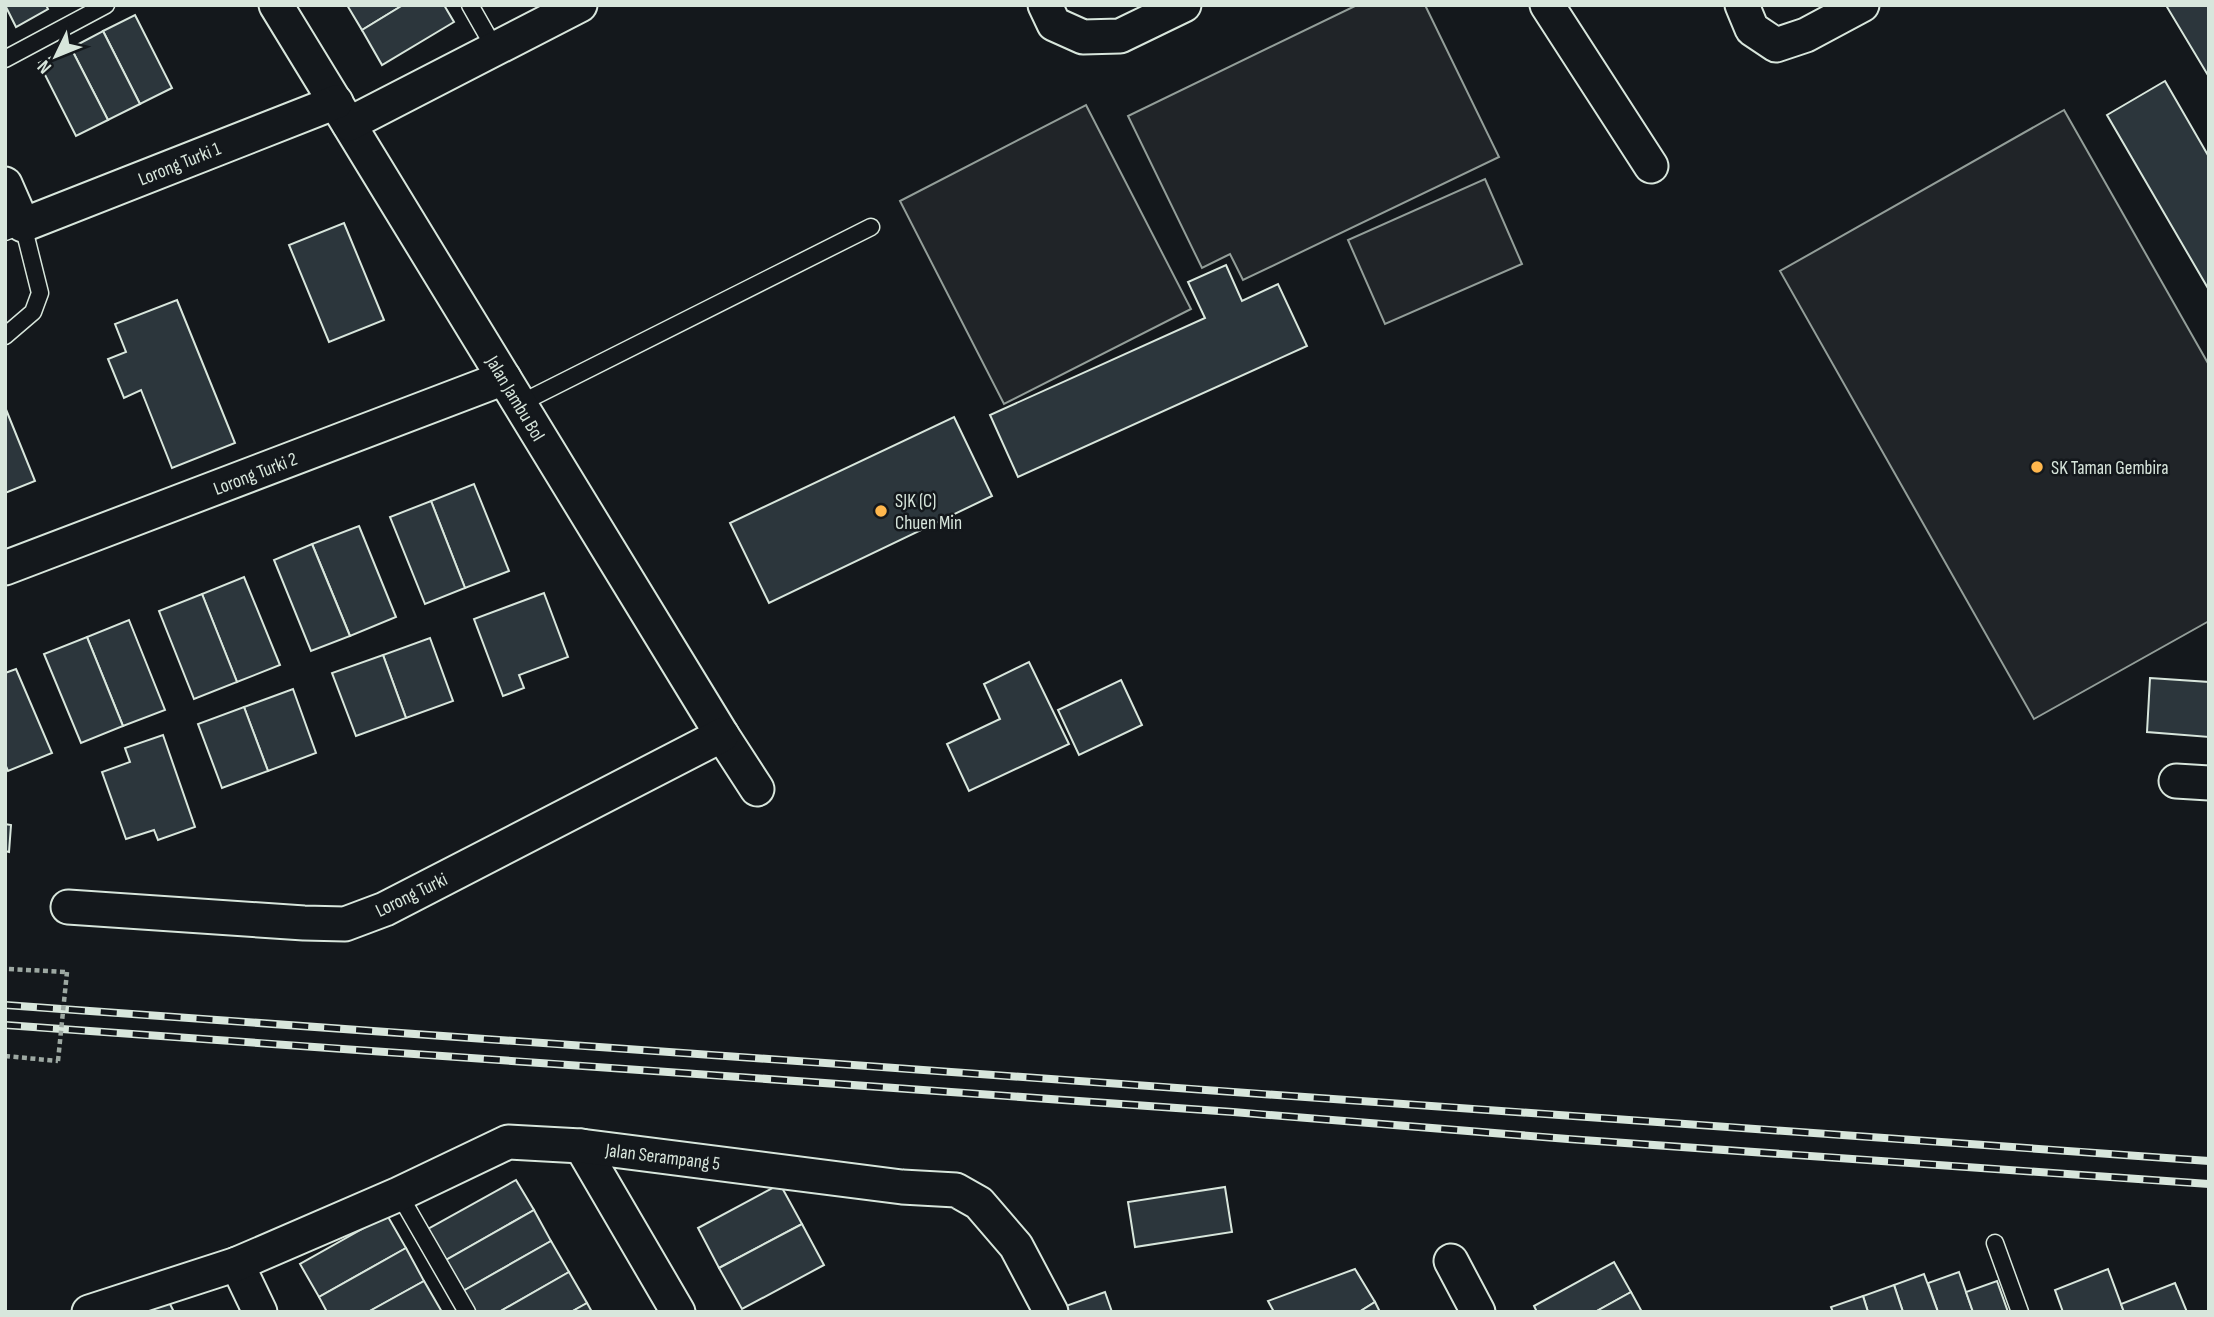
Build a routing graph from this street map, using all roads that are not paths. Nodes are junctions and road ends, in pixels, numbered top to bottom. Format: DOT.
graph roads {
  1 [pos="106,5"];
  2 [pos="276,5"];
  3 [pos="470,5"];
  4 [pos="580,5"];
  5 [pos="1184,5"];
  6 [pos="1546,5"];
  7 [pos="1742,5"];
  8 [pos="1861,5"];
  9 [pos="1050,15"];
  10 [pos="495,49"];
  11 [pos="5,59"];
  12 [pos="342,113"];
  13 [pos="1651,166"];
  14 [pos="5,184"];
  15 [pos="871,227"];
  16 [pos="14,229"];
  17 [pos="5,336"];
  18 [pos="512,391"];
  19 [pos="5,568"];
  20 [pos="722,735"];
  21 [pos="2176,781"];
  22 [pos="2209,783"];
  23 [pos="757,789"];
  24 [pos="68,907"];
  25 [pos="581,1146"];
  26 [pos="399,1194"];
  27 [pos="1995,1243"];
  28 [pos="1451,1261"];
  29 [pos="237,1264"];
  30 [pos="89,1312"];
  31 [pos="260,1312"];
  32 [pos="467,1312"];
  33 [pos="678,1312"];
  34 [pos="1051,1312"];
  35 [pos="1478,1312"];
  36 [pos="2020,1312"];
  1 -- 11 [label="lane"];
  2 -- 12 [label="street, Jalan Jambu Bol"];
  3 -- 10 [label="lane"];
  4 -- 10 [label="street, Lorong Turki 1"];
  5 -- 9 [label="street"];
  6 -- 13 [label="street"];
  7 -- 8 [label="street"];
  10 -- 12 [label="street, Lorong Turki 1"];
  12 -- 16 [label="street, Lorong Turki 1"];
  12 -- 18 [label="street, Jalan Jambu Bol"];
  14 -- 16 [label="street"];
  15 -- 18 [label="lane"];
  16 -- 17 [label="lane"];
  18 -- 19 [label="street, Lorong Turki 2"];
  18 -- 20 [label="street, Jalan Jambu Bol"];
  20 -- 23 [label="street, Jalan Jambu Bol"];
  20 -- 24 [label="street, Lorong Turki"];
  21 -- 22 [label="street"];
  25 -- 26 [label="street, Jalan Serampang 5"];
  25 -- 33 [label="street"];
  25 -- 34 [label="street, Jalan Serampang 5"];
  26 -- 29 [label="street, Jalan Serampang 5"];
  26 -- 32 [label="lane"];
  27 -- 36 [label="lane"];
  28 -- 35 [label="street"];
  29 -- 30 [label="street, Jalan Serampang 5"];
  29 -- 31 [label="street"];
}
